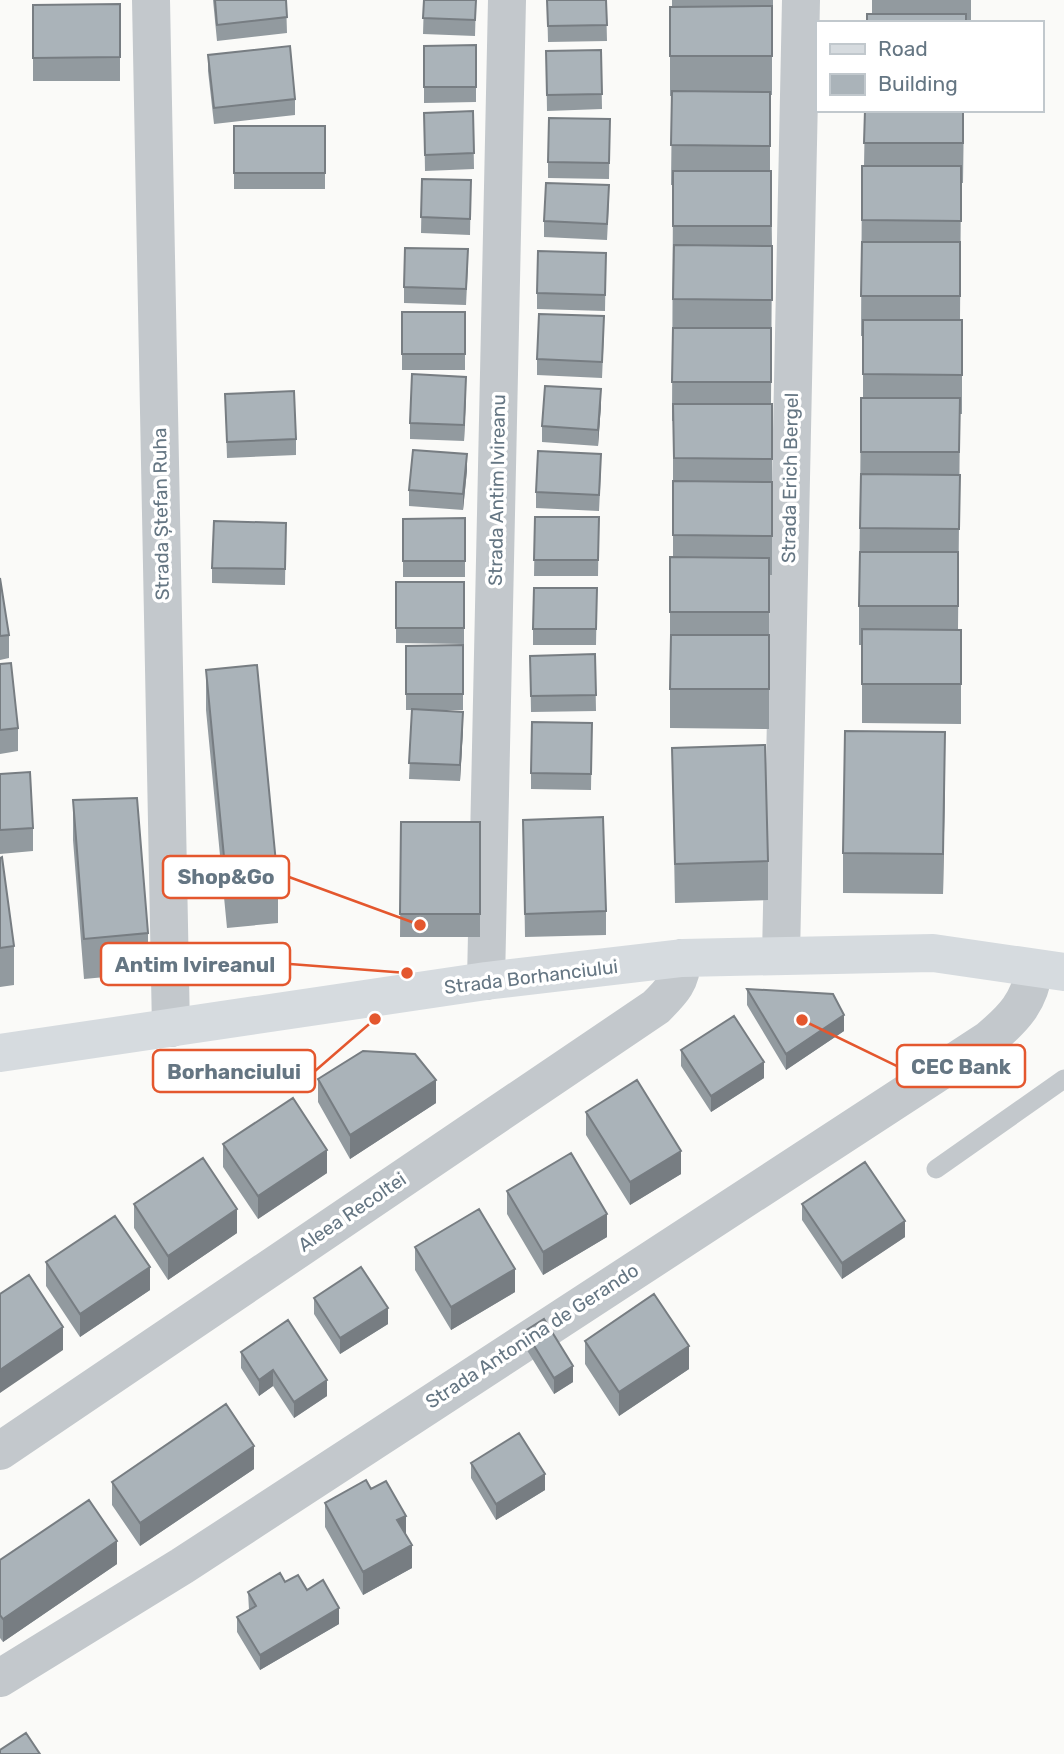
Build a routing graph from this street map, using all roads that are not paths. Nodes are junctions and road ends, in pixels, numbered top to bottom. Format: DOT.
graph roads {
  1 [pos="151,0"];
  2 [pos="507,0"];
  3 [pos="801,0"];
  4 [pos="781,956"];
  5 [pos="682,958"];
  6 [pos="1049,970"];
  7 [pos="486,981"];
  8 [pos="171,1028"];
  9 [pos="0,1053"];
  10 [pos="1064,1079"];
  11 [pos="936,1169"];
  12 [pos="0,1451"];
  13 [pos="0,1678"];
  1 -- 8 [label="street, Strada Ștefan Ruha"];
  2 -- 7 [label="street, Strada Antim Ivireanu"];
  3 -- 4 [label="street, Strada Erich Bergel"];
  4 -- 5 [label="main road, Strada Borhanciului"];
  4 -- 6 [label="main road, Strada Borhanciului"];
  5 -- 7 [label="main road, Strada Borhanciului"];
  5 -- 12 [label="street, Aleea Recoltei"];
  6 -- 13 [label="street, Strada Antonina de Gerando"];
  7 -- 8 [label="main road, Strada Borhanciului"];
  8 -- 9 [label="main road, Strada Borhanciului"];
  10 -- 11 [label="lane"];
}
